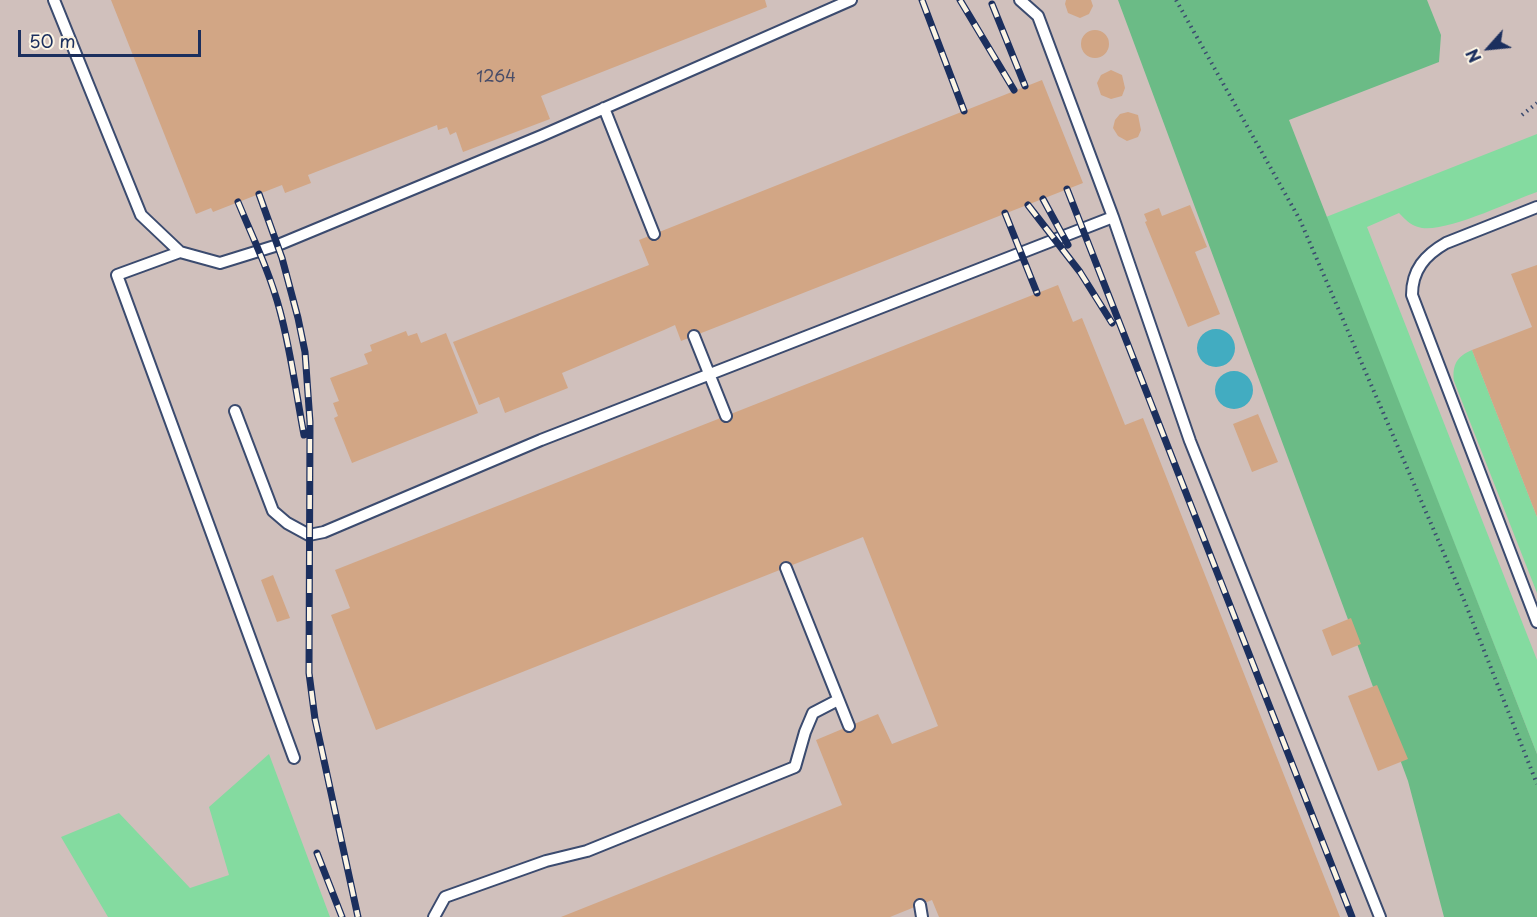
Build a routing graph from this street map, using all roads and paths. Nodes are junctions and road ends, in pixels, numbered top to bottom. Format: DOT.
graph roads {
  1 [pos="54,0"];
  2 [pos="851,0"];
  3 [pos="1020,0"];
  4 [pos="1176,0"];
  5 [pos="1537,103"];
  6 [pos="604,108"];
  7 [pos="1522,115"];
  8 [pos="1537,207"];
  9 [pos="1113,217"];
  10 [pos="654,234"];
  11 [pos="180,252"];
  12 [pos="694,336"];
  13 [pos="709,374"];
  14 [pos="235,411"];
  15 [pos="726,416"];
  16 [pos="786,568"];
  17 [pos="1537,622"];
  18 [pos="838,700"];
  19 [pos="849,726"];
  20 [pos="294,758"];
  21 [pos="1537,784"];
  22 [pos="920,905"];
  23 [pos="434,917"];
  24 [pos="922,917"];
  25 [pos="1380,917"];
  1 -- 11 [label="lane"];
  2 -- 6 [label="lane"];
  3 -- 9 [label="lane"];
  4 -- 21 [label="path"];
  5 -- 7 [label="path"];
  6 -- 10 [label="lane"];
  6 -- 11 [label="lane"];
  8 -- 17 [label="lane"];
  9 -- 13 [label="lane"];
  9 -- 25 [label="lane"];
  11 -- 20 [label="lane"];
  12 -- 13 [label="lane"];
  13 -- 14 [label="lane"];
  13 -- 15 [label="lane"];
  16 -- 18 [label="lane"];
  18 -- 19 [label="lane"];
  18 -- 23 [label="lane"];
  22 -- 24 [label="lane"];
}
